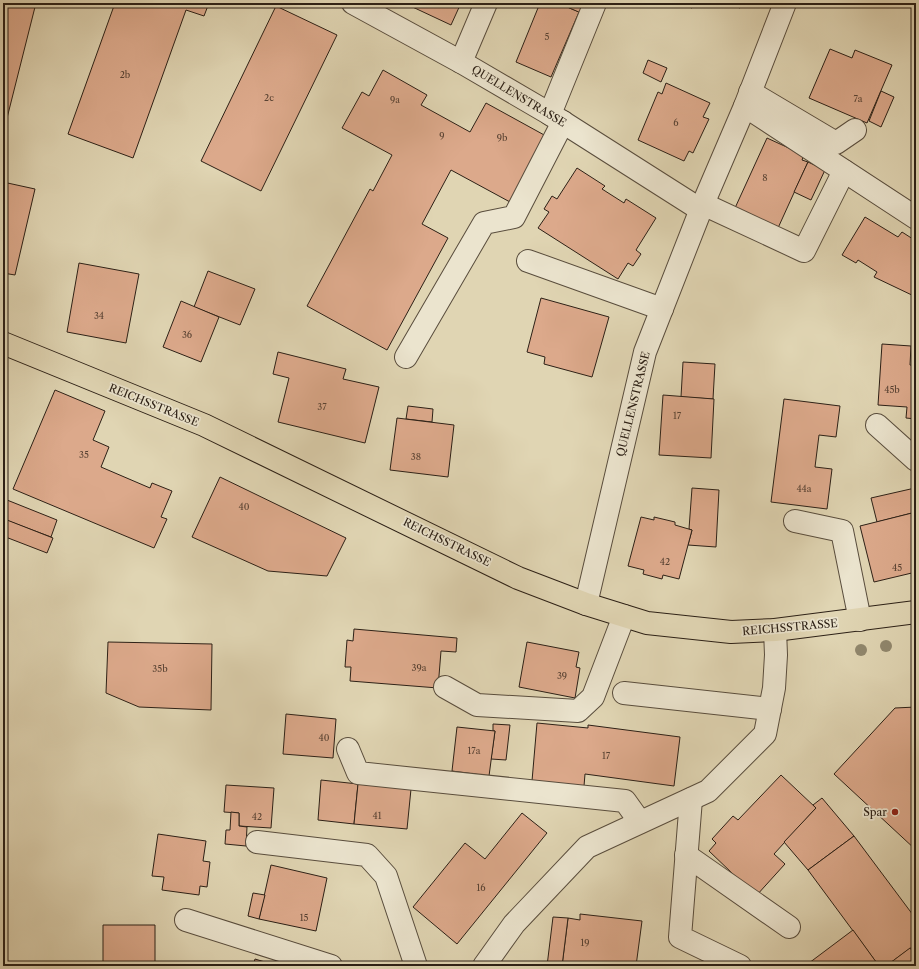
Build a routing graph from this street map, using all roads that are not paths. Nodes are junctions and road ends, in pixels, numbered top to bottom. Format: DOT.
graph roads {
  1 [pos="353,3"];
  2 [pos="486,3"];
  3 [pos="595,3"];
  4 [pos="785,3"];
  5 [pos="461,62"];
  6 [pos="748,99"];
  7 [pos="556,118"];
  8 [pos="855,130"];
  9 [pos="844,171"];
  10 [pos="702,207"];
  11 [pos="916,218"];
  12 [pos="528,262"];
  13 [pos="662,309"];
  14 [pos="3,343"];
  15 [pos="406,357"];
  16 [pos="877,424"];
  17 [pos="916,460"];
  18 [pos="795,521"];
  19 [pos="586,604"];
  20 [pos="916,612"];
  21 [pos="624,616"];
  22 [pos="860,620"];
  23 [pos="775,630"];
  24 [pos="445,687"];
  25 [pos="624,693"];
  26 [pos="770,709"];
  27 [pos="348,749"];
  28 [pos="691,799"];
  29 [pos="640,822"];
  30 [pos="257,842"];
  31 [pos="686,855"];
  32 [pos="186,920"];
  33 [pos="789,927"];
  34 [pos="331,966"];
  35 [pos="416,966"];
  36 [pos="484,966"];
  37 [pos="740,966"];
  1 -- 5 [label="street, QUELLENSTRASSE"];
  2 -- 5 [label="street"];
  3 -- 7 [label="street"];
  4 -- 6 [label="street, QUELLENSTRASSE"];
  5 -- 7 [label="street, QUELLENSTRASSE"];
  6 -- 8 [label="street"];
  6 -- 9 [label="street"];
  6 -- 10 [label="street, QUELLENSTRASSE"];
  7 -- 10 [label="street, QUELLENSTRASSE"];
  7 -- 15 [label="street"];
  9 -- 10 [label="street"];
  9 -- 11 [label="street"];
  10 -- 13 [label="street, QUELLENSTRASSE"];
  12 -- 13 [label="street"];
  13 -- 19 [label="street, QUELLENSTRASSE"];
  14 -- 19 [label="main road, REICHSSTRASSE"];
  16 -- 17 [label="street"];
  18 -- 22 [label="street"];
  19 -- 21 [label="main road, REICHSSTRASSE"];
  20 -- 22 [label="main road, REICHSSTRASSE"];
  21 -- 23 [label="main road, REICHSSTRASSE"];
  21 -- 24 [label="street"];
  22 -- 23 [label="main road, REICHSSTRASSE"];
  23 -- 26 [label="street"];
  25 -- 26 [label="street"];
  26 -- 28 [label="street"];
  27 -- 29 [label="street"];
  28 -- 29 [label="street"];
  28 -- 31 [label="street"];
  29 -- 36 [label="street"];
  30 -- 35 [label="street"];
  31 -- 33 [label="street"];
  31 -- 37 [label="street"];
  32 -- 34 [label="street"];
}
